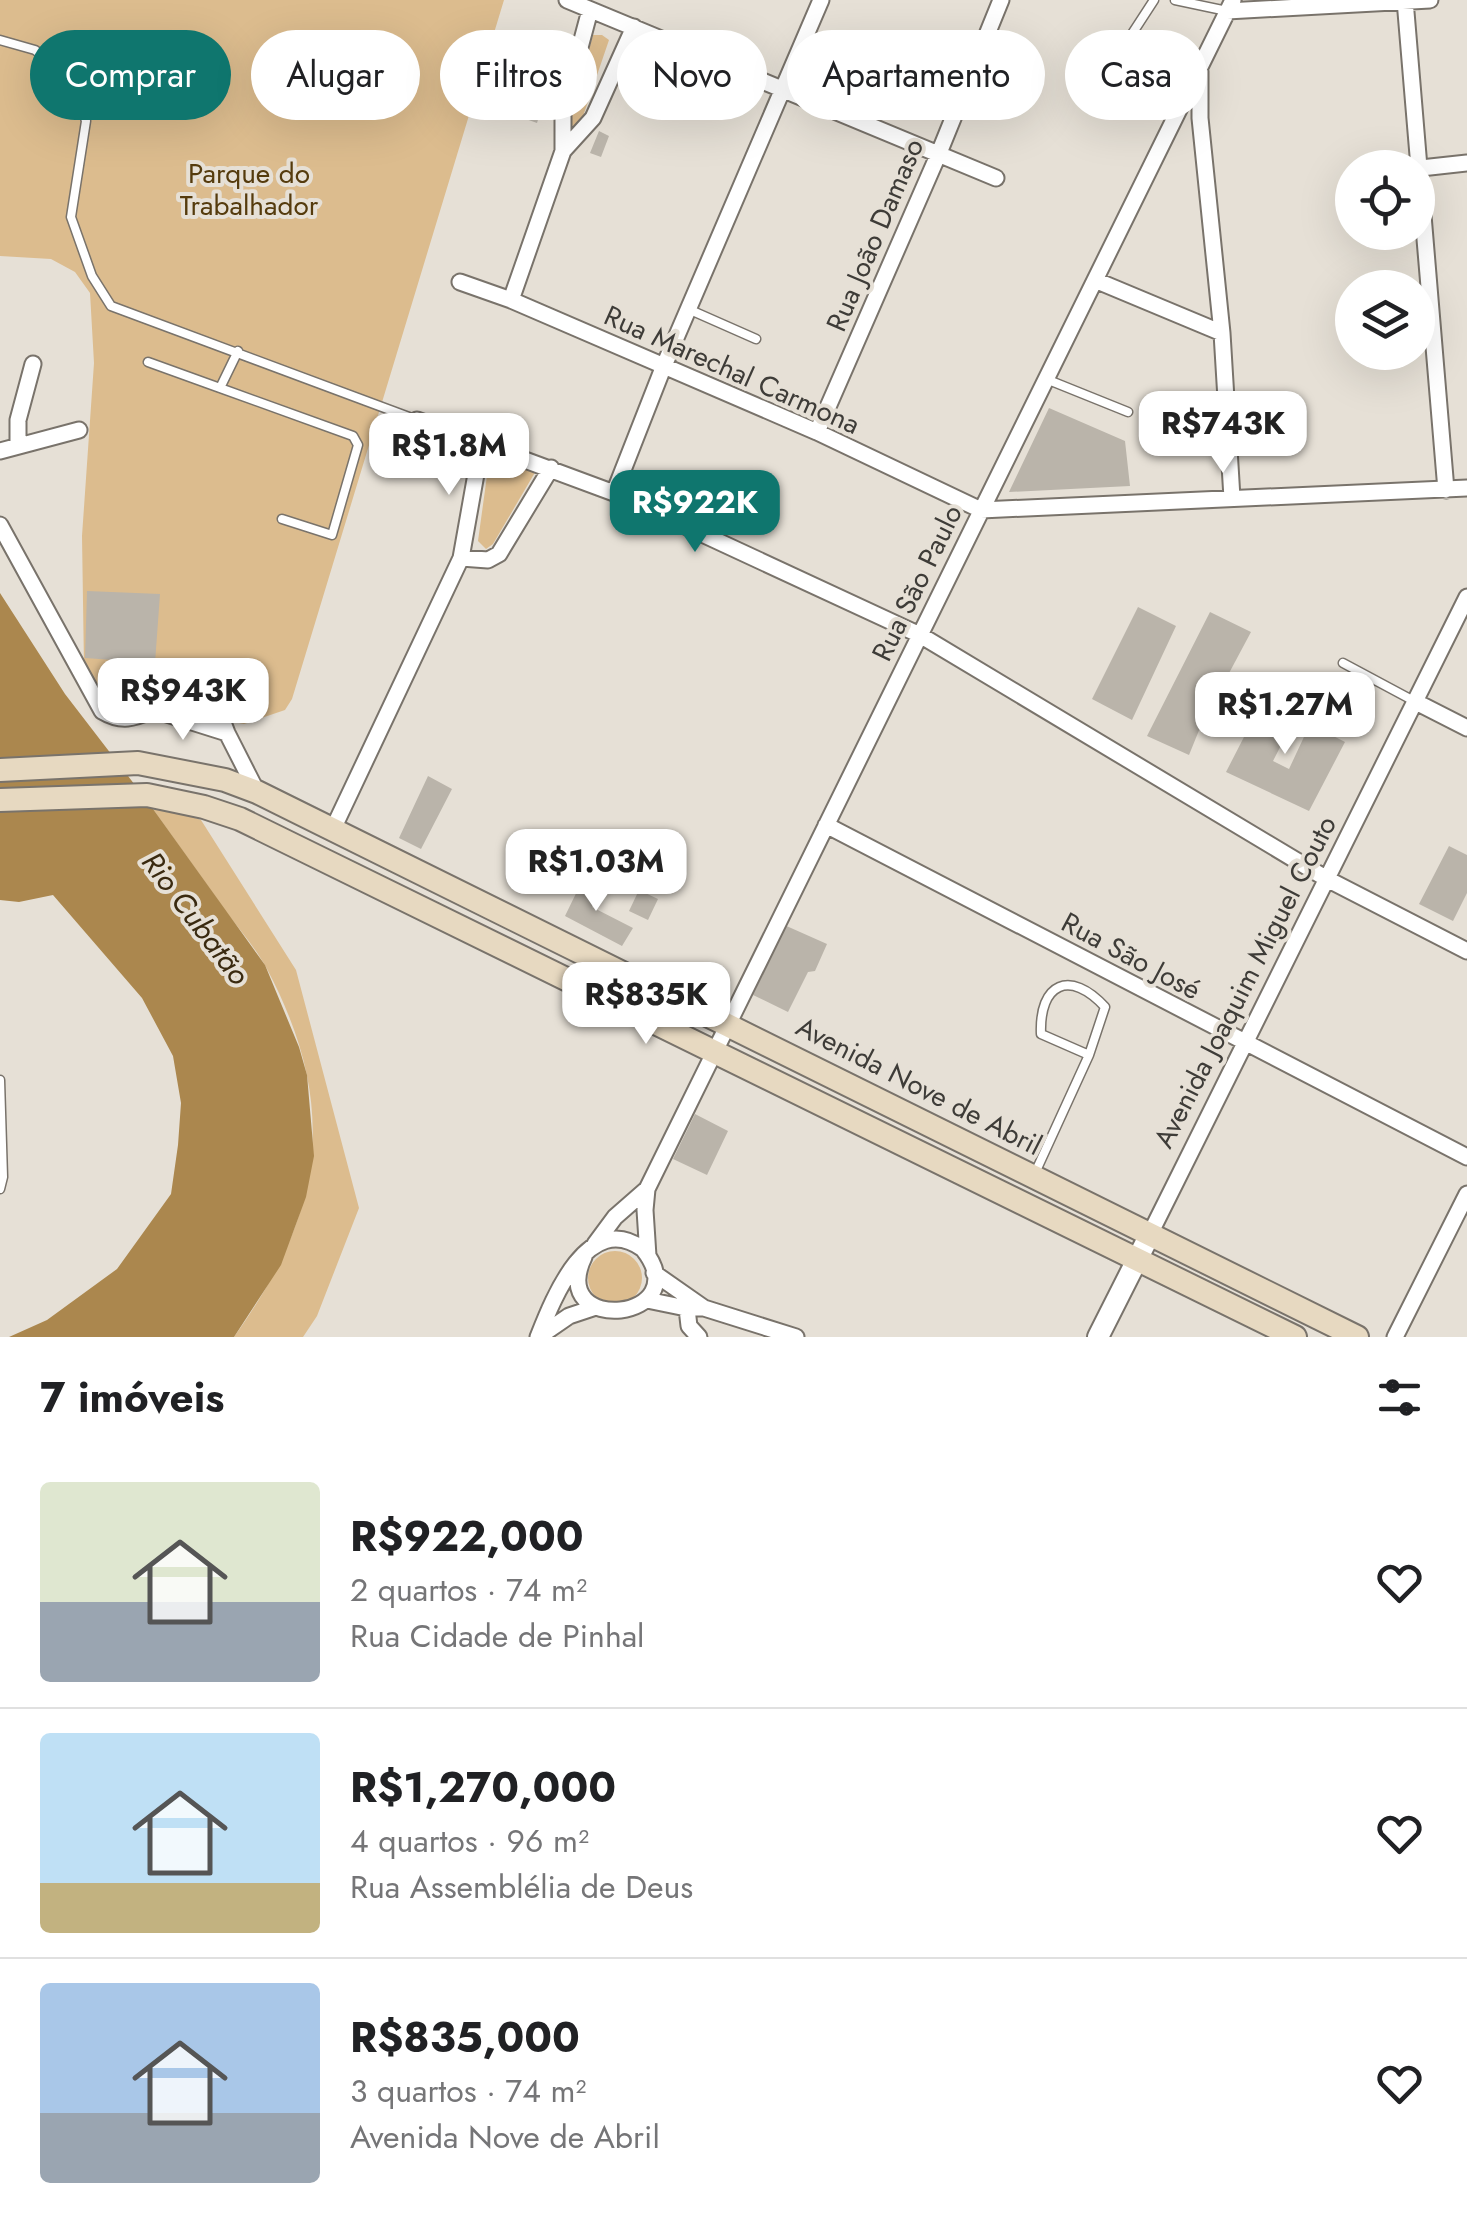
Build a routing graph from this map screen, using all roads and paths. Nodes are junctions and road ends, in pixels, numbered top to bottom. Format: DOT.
graph roads {
  1 [pos="567,0"];
  2 [pos="820,0"];
  3 [pos="1001,0"];
  4 [pos="1154,0"];
  5 [pos="1175,0"];
  6 [pos="1430,0"];
  7 [pos="1405,1"];
  8 [pos="1230,6"];
  9 [pos="590,10"];
  10 [pos="634,27"];
  11 [pos="1134,30"];
  12 [pos="0,40"];
  13 [pos="1207,53"];
  14 [pos="783,87"];
  15 [pos="1174,120"];
  16 [pos="1200,120"];
  17 [pos="1419,150"];
  18 [pos="564,151"];
  19 [pos="938,153"];
  20 [pos="1467,163"];
  21 [pos="1435,166"];
  22 [pos="996,178"];
  23 [pos="1427,250"];
  24 [pos="1095,280"];
  25 [pos="460,282"];
  26 [pos="511,300"];
  27 [pos="688,309"];
  28 [pos="1222,333"];
  29 [pos="756,339"];
  30 [pos="238,351"];
  31 [pos="148,362"];
  32 [pos="33,364"];
  33 [pos="663,368"];
  34 [pos="1046,379"];
  35 [pos="220,388"];
  36 [pos="1128,412"];
  37 [pos="417,420"];
  38 [pos="79,430"];
  39 [pos="816,432"];
  40 [pos="18,445"];
  41 [pos="481,446"];
  42 [pos="0,451"];
  43 [pos="551,468"];
  44 [pos="1467,488"];
  45 [pos="1446,490"];
  46 [pos="614,493"];
  47 [pos="1232,498"];
  48 [pos="981,510"];
  49 [pos="282,518"];
  50 [pos="0,525"];
  51 [pos="461,558"];
  52 [pos="1467,597"];
  53 [pos="920,635"];
  54 [pos="1343,664"];
  55 [pos="1416,702"];
  56 [pos="154,710"];
  57 [pos="1467,728"];
  58 [pos="226,733"];
  59 [pos="236,750"];
  60 [pos="0,770"];
  61 [pos="224,780"];
  62 [pos="258,792"];
  63 [pos="0,800"];
  64 [pos="826,825"];
  65 [pos="333,829"];
  66 [pos="296,845"];
  67 [pos="1327,879"];
  68 [pos="1467,951"];
  69 [pos="728,1025"];
  70 [pos="1245,1044"];
  71 [pos="715,1051"];
  72 [pos="1089,1055"];
  73 [pos="0,1080"];
  74 [pos="1467,1157"];
  75 [pos="1033,1176"];
  76 [pos="0,1188"];
  77 [pos="647,1189"];
  78 [pos="1467,1194"];
  79 [pos="1150,1234"];
  80 [pos="588,1252"];
  81 [pos="648,1256"];
  82 [pos="1137,1259"];
  83 [pos="654,1273"];
  84 [pos="646,1300"];
  85 [pos="686,1302"];
  86 [pos="594,1308"];
  87 [pos="538,1337"];
  88 [pos="699,1337"];
  89 [pos="796,1337"];
  90 [pos="1098,1337"];
  91 [pos="1294,1337"];
  92 [pos="1357,1337"];
  93 [pos="1394,1337"];
  1 -- 9 [label="street"];
  2 -- 14 [label="street"];
  3 -- 19 [label="street, Rua João Damaso"];
  4 -- 11 [label="lane"];
  5 -- 8 [label="lane"];
  6 -- 7 [label="street"];
  7 -- 8 [label="street"];
  7 -- 17 [label="street"];
  8 -- 13 [label="street, Rua São Paulo"];
  9 -- 10 [label="street"];
  9 -- 18 [label="street"];
  10 -- 14 [label="street"];
  10 -- 18 [label="street"];
  12 -- 30 [label="lane"];
  14 -- 19 [label="street"];
  14 -- 27 [label="street"];
  15 -- 24 [label="street, Rua São Paulo"];
  16 -- 28 [label="street"];
  18 -- 26 [label="street"];
  19 -- 22 [label="street"];
  19 -- 39 [label="street, Rua João Damaso"];
  20 -- 21 [label="street"];
  23 -- 45 [label="street"];
  24 -- 28 [label="street"];
  24 -- 34 [label="street, Rua São Paulo"];
  25 -- 26 [label="street, Rua Marechal Carmona"];
  26 -- 33 [label="street, Rua Marechal Carmona"];
  27 -- 29 [label="lane"];
  27 -- 33 [label="street"];
  28 -- 47 [label="street"];
  30 -- 35 [label="lane"];
  30 -- 37 [label="lane"];
  31 -- 35 [label="lane"];
  32 -- 40 [label="street"];
  33 -- 39 [label="street, Rua Marechal Carmona"];
  33 -- 46 [label="street"];
  34 -- 36 [label="lane"];
  34 -- 48 [label="street, Rua São Paulo"];
  35 -- 49 [label="lane"];
  37 -- 41 [label="street"];
  38 -- 40 [label="street"];
  39 -- 48 [label="street, Rua Marechal Carmona"];
  40 -- 42 [label="street"];
  41 -- 43 [label="street"];
  41 -- 51 [label="street"];
  43 -- 46 [label="street"];
  43 -- 51 [label="street"];
  44 -- 45 [label="street"];
  45 -- 47 [label="street"];
  46 -- 53 [label="street"];
  47 -- 48 [label="street"];
  48 -- 53 [label="street, Rua São Paulo"];
  50 -- 56 [label="street"];
  51 -- 65 [label="street"];
  52 -- 55 [label="street, Avenida Joaquim Miguel Couto"];
  53 -- 64 [label="street, Rua São Paulo"];
  53 -- 67 [label="street"];
  54 -- 55 [label="lane"];
  55 -- 57 [label="street"];
  55 -- 67 [label="street, Avenida Joaquim Miguel Couto"];
  56 -- 58 [label="street"];
  56 -- 58 [label="street"];
  58 -- 59 [label="street"];
  59 -- 61 [label="street"];
  59 -- 62 [label="street"];
  60 -- 61 [label="main road, Avenida Nove de Abril"];
  61 -- 62 [label="main road, Avenida Nove de Abril"];
  62 -- 65 [label="main road, Avenida Nove de Abril"];
  63 -- 66 [label="main road, Avenida Nove de Abril"];
  64 -- 69 [label="street, Rua São Paulo"];
  64 -- 70 [label="street, Rua São José"];
  65 -- 66 [label="main road"];
  65 -- 69 [label="main road, Avenida Nove de Abril"];
  66 -- 71 [label="main road, Avenida Nove de Abril"];
  67 -- 68 [label="street"];
  67 -- 70 [label="street, Avenida Joaquim Miguel Couto"];
  69 -- 71 [label="street, Rua São Paulo"];
  69 -- 75 [label="main road, Avenida Nove de Abril"];
  70 -- 74 [label="street, Rua São José"];
  70 -- 79 [label="street, Avenida Joaquim Miguel Couto"];
  71 -- 77 [label="street, Rua São Paulo"];
  71 -- 82 [label="main road, Avenida Nove de Abril"];
  72 -- 72 [label="lane"];
  72 -- 75 [label="lane"];
  73 -- 76 [label="lane"];
  75 -- 79 [label="main road, Avenida Nove de Abril"];
  77 -- 80 [label="street, Rua São Paulo"];
  77 -- 81 [label="street, Rua São Paulo"];
  78 -- 93 [label="street"];
  79 -- 82 [label="street, Avenida Joaquim Miguel Couto"];
  79 -- 92 [label="main road, Avenida Nove de Abril"];
  80 -- 81 [label="street"];
  80 -- 86 [label="street"];
  80 -- 87 [label="street, Rua São Paulo"];
  81 -- 83 [label="street"];
  82 -- 90 [label="street, Avenida Joaquim Miguel Couto"];
  82 -- 91 [label="main road, Avenida Nove de Abril"];
  83 -- 84 [label="street"];
  83 -- 85 [label="street"];
  84 -- 85 [label="street"];
  84 -- 86 [label="street"];
  85 -- 88 [label="street"];
  85 -- 89 [label="street"];
  86 -- 87 [label="street"];
}
